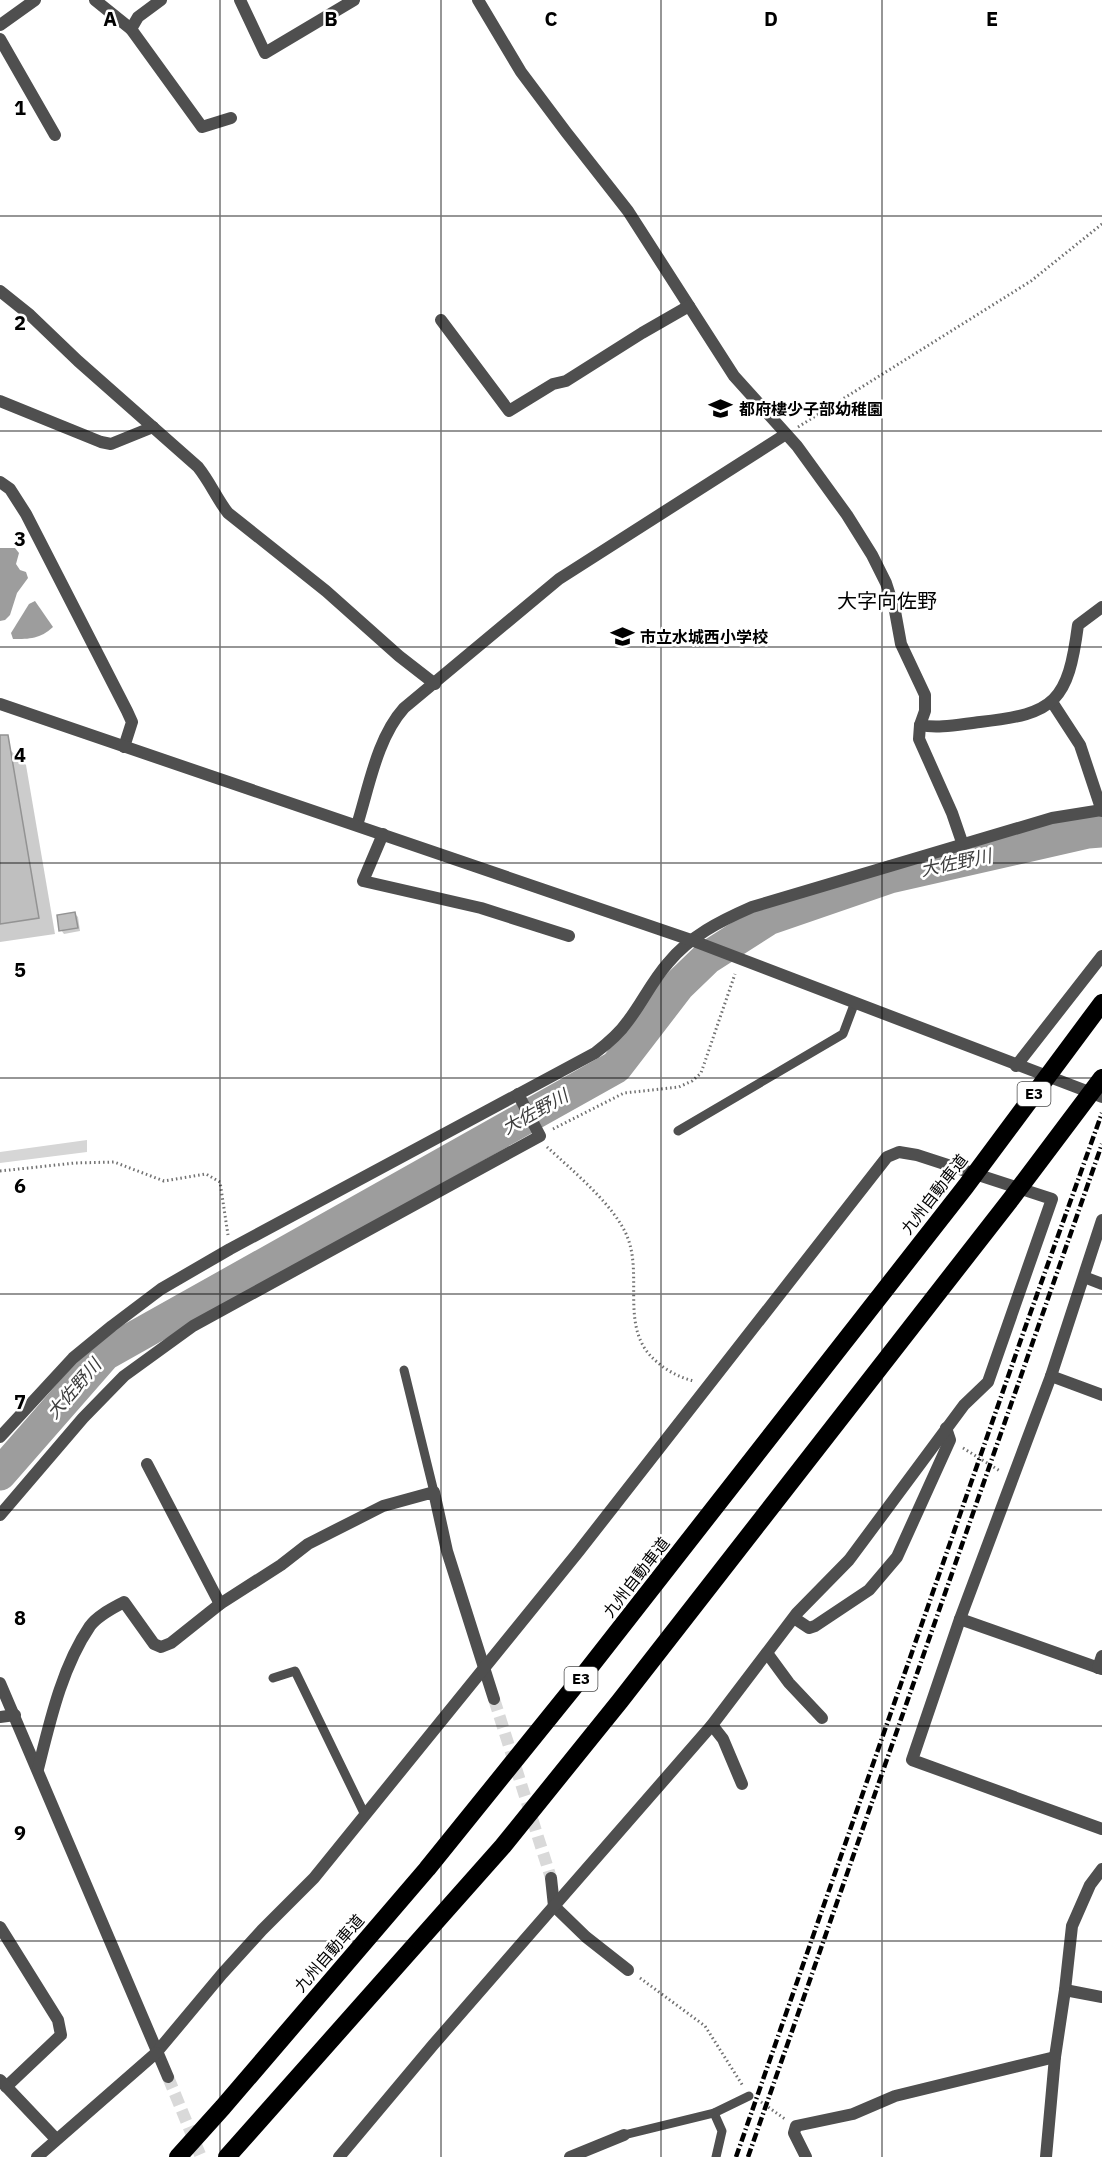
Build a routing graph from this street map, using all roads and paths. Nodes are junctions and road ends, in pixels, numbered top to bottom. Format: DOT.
graph roads {
  1 [pos="35,0"];
  2 [pos="95,0"];
  3 [pos="161,0"];
  4 [pos="240,0"];
  5 [pos="354,0"];
  6 [pos="478,0"];
  7 [pos="0,25"];
  8 [pos="131,28"];
  9 [pos="0,39"];
  10 [pos="231,118"];
  11 [pos="55,135"];
  12 [pos="1102,224"];
  13 [pos="0,291"];
  14 [pos="689,306"];
  15 [pos="441,320"];
  16 [pos="0,401"];
  17 [pos="153,426"];
  18 [pos="786,434"];
  19 [pos="0,482"];
  20 [pos="1102,607"];
  21 [pos="435,684"];
  22 [pos="1052,702"];
  23 [pos="0,704"];
  24 [pos="920,725"];
  25 [pos="124,747"];
  26 [pos="1102,810"];
  27 [pos="357,825"];
  28 [pos="383,834"];
  29 [pos="963,845"];
  30 [pos="569,936"];
  31 [pos="691,940"];
  32 [pos="1102,956"];
  33 [pos="740,960"];
  34 [pos="855,1002"];
  35 [pos="1102,1003"];
  36 [pos="1016,1066"];
  37 [pos="1102,1077"];
  38 [pos="518,1094"];
  39 [pos="1102,1097"];
  40 [pos="678,1131"];
  41 [pos="540,1136"];
  42 [pos="0,1171"];
  43 [pos="1102,1220"];
  44 [pos="230,1249"];
  45 [pos="1084,1277"];
  46 [pos="1102,1284"];
  47 [pos="404,1370"];
  48 [pos="1051,1376"];
  49 [pos="710,1383"];
  50 [pos="1102,1395"];
  51 [pos="948,1434"];
  52 [pos="0,1437"];
  53 [pos="147,1464"];
  54 [pos="1013,1477"];
  55 [pos="434,1492"];
  56 [pos="0,1515"];
  57 [pos="220,1604"];
  58 [pos="794,1618"];
  59 [pos="960,1619"];
  60 [pos="767,1653"];
  61 [pos="1101,1664"];
  62 [pos="484,1669"];
  63 [pos="273,1678"];
  64 [pos="0,1683"];
  65 [pos="494,1699"];
  66 [pos="15,1716"];
  67 [pos="0,1717"];
  68 [pos="822,1718"];
  69 [pos="712,1725"];
  70 [pos="38,1769"];
  71 [pos="742,1784"];
  72 [pos="365,1815"];
  73 [pos="1102,1829"];
  74 [pos="1102,1869"];
  75 [pos="551,1878"];
  76 [pos="554,1905"];
  77 [pos="0,1927"];
  78 [pos="628,1970"];
  79 [pos="1065,1990"];
  80 [pos="1102,1997"];
  81 [pos="156,2053"];
  82 [pos="1055,2057"];
  83 [pos="168,2077"];
  84 [pos="3,2083"];
  85 [pos="749,2096"];
  86 [pos="714,2113"];
  87 [pos="796,2126"];
  88 [pos="624,2135"];
  89 [pos="56,2139"];
  90 [pos="37,2157"];
  91 [pos="178,2157"];
  92 [pos="227,2157"];
  93 [pos="339,2157"];
  94 [pos="570,2157"];
  95 [pos="716,2157"];
  96 [pos="806,2157"];
  97 [pos="1046,2157"];
  1 -- 7 [label="street"];
  2 -- 8 [label="street"];
  3 -- 8 [label="street"];
  4 -- 5 [label="street"];
  6 -- 14 [label="street"];
  8 -- 10 [label="street"];
  9 -- 11 [label="street"];
  12 -- 18 [label="path"];
  13 -- 17 [label="street"];
  14 -- 15 [label="street"];
  14 -- 18 [label="street"];
  16 -- 17 [label="street"];
  17 -- 21 [label="street"];
  18 -- 21 [label="street"];
  18 -- 24 [label="street"];
  19 -- 25 [label="street"];
  20 -- 22 [label="street"];
  21 -- 27 [label="street"];
  22 -- 24 [label="street"];
  22 -- 26 [label="street"];
  23 -- 25 [label="street"];
  24 -- 29 [label="street"];
  25 -- 27 [label="street"];
  26 -- 29 [label="street"];
  27 -- 28 [label="street"];
  28 -- 30 [label="street"];
  28 -- 31 [label="street"];
  29 -- 31 [label="street"];
  31 -- 33 [label="street"];
  31 -- 38 [label="street"];
  32 -- 36 [label="street"];
  33 -- 34 [label="street"];
  33 -- 41 [label="path"];
  34 -- 36 [label="street"];
  34 -- 40 [label="lane"];
  35 -- 91 [label="highway, 九州自動車道 / E3"];
  36 -- 39 [label="street"];
  37 -- 92 [label="highway, E3"];
  38 -- 41 [label="street"];
  38 -- 44 [label="street"];
  41 -- 49 [label="path"];
  41 -- 56 [label="street"];
  42 -- 44 [label="path"];
  43 -- 45 [label="street"];
  44 -- 52 [label="street"];
  45 -- 46 [label="street"];
  45 -- 48 [label="street"];
  47 -- 55 [label="lane"];
  48 -- 50 [label="street"];
  48 -- 54 [label="street"];
  49 -- 51 [label="street"];
  49 -- 62 [label="street"];
  51 -- 54 [label="path"];
  51 -- 58 [label="street"];
  51 -- 58 [label="street"];
  53 -- 57 [label="street"];
  54 -- 59 [label="street"];
  55 -- 57 [label="street"];
  55 -- 62 [label="street"];
  57 -- 70 [label="street"];
  58 -- 60 [label="street"];
  59 -- 61 [label="street"];
  59 -- 73 [label="street"];
  60 -- 68 [label="street"];
  60 -- 69 [label="street"];
  62 -- 65 [label="street"];
  62 -- 72 [label="street"];
  63 -- 72 [label="lane"];
  64 -- 66 [label="street"];
  66 -- 67 [label="street"];
  66 -- 70 [label="street"];
  69 -- 71 [label="street"];
  69 -- 76 [label="street"];
  70 -- 81 [label="street"];
  72 -- 81 [label="street"];
  74 -- 79 [label="street"];
  75 -- 76 [label="street"];
  76 -- 78 [label="street"];
  76 -- 93 [label="street"];
  77 -- 84 [label="street"];
  78 -- 85 [label="path"];
  79 -- 80 [label="street"];
  79 -- 82 [label="street"];
  81 -- 83 [label="street"];
  81 -- 89 [label="street"];
  82 -- 87 [label="street"];
  82 -- 97 [label="street"];
  84 -- 89 [label="street"];
  85 -- 86 [label="lane"];
  85 -- 87 [label="path"];
  86 -- 88 [label="lane"];
  86 -- 95 [label="lane"];
  87 -- 96 [label="street"];
  88 -- 94 [label="street"];
  89 -- 90 [label="street"];
}
